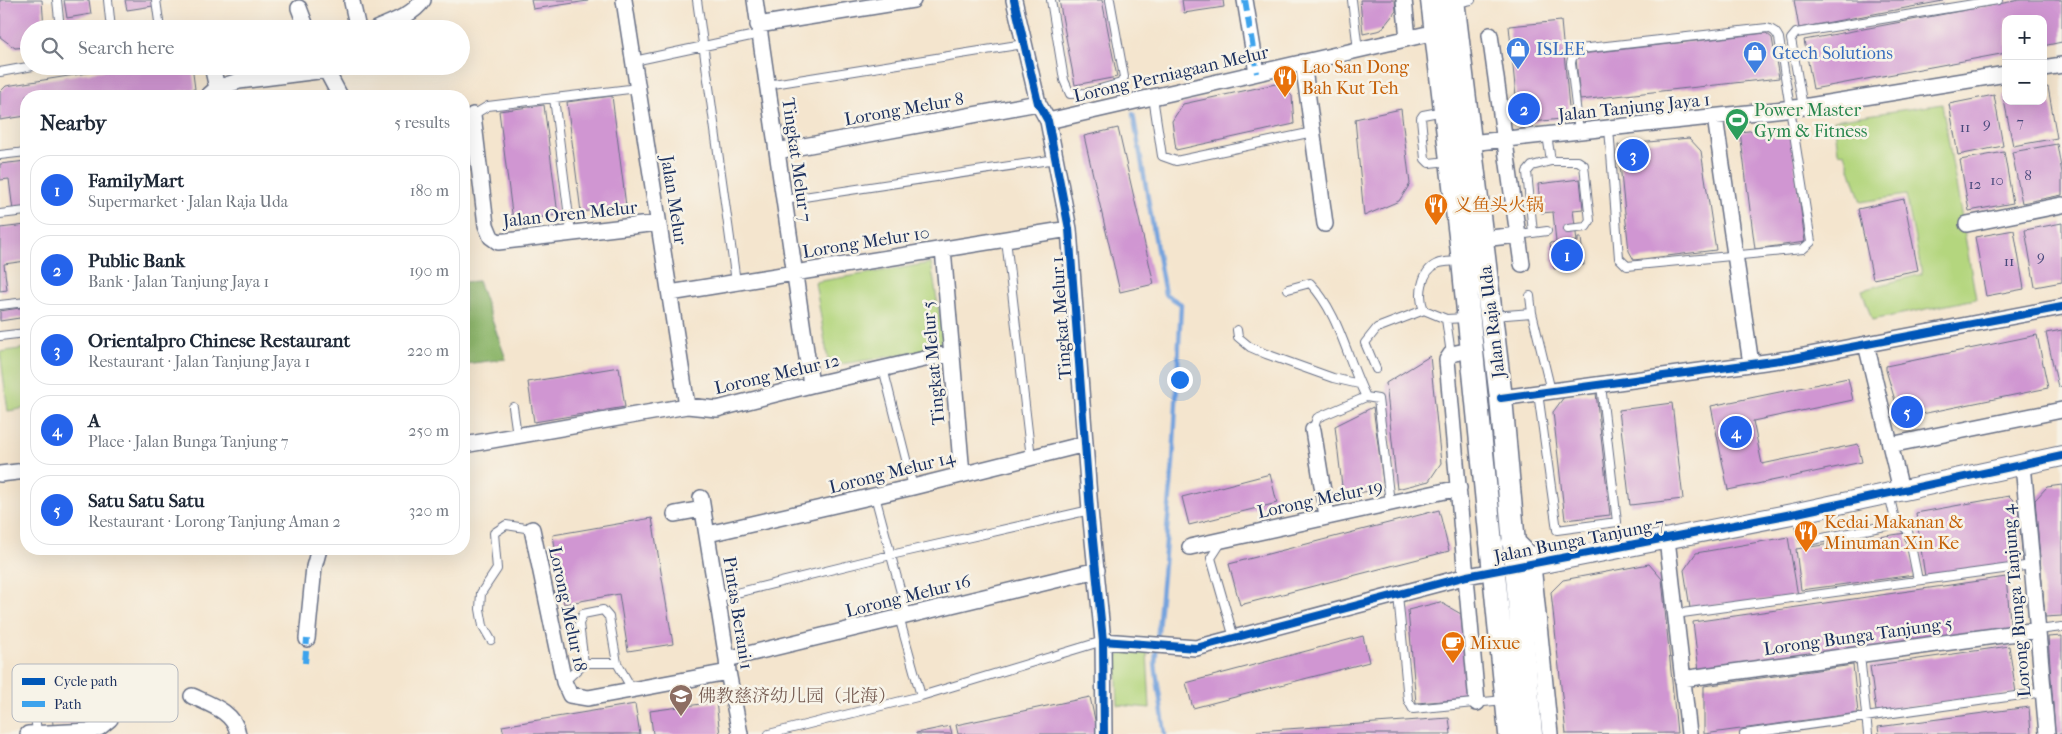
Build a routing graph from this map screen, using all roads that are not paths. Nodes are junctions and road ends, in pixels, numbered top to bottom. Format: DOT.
graph roads {
  1 [pos="57,0"];
  2 [pos="108,0"];
  3 [pos="156,0"];
  4 [pos="423,0"];
  5 [pos="624,0"];
  6 [pos="698,0"];
  7 [pos="755,0"];
  8 [pos="913,0"];
  9 [pos="1014,0"];
  10 [pos="1051,0"];
  11 [pos="1110,0"];
  12 [pos="1245,0"];
  13 [pos="1352,0"];
  14 [pos="1404,0"];
  15 [pos="1998,0"];
  16 [pos="1452,1"];
  17 [pos="352,2"];
  18 [pos="299,8"];
  19 [pos="59,20"];
  20 [pos="110,20"];
  21 [pos="159,20"];
  22 [pos="304,20"];
  23 [pos="356,20"];
  24 [pos="396,20"];
  25 [pos="759,30"];
  26 [pos="1436,32"];
  27 [pos="1490,35"];
  28 [pos="1408,38"];
  29 [pos="1024,44"];
  30 [pos="705,46"];
  31 [pos="1358,50"];
  32 [pos="634,61"];
  33 [pos="1303,62"];
  34 [pos="2062,65"];
  35 [pos="2047,67"];
  36 [pos="20,68"];
  37 [pos="0,72"];
  38 [pos="1257,73"];
  39 [pos="212,75"];
  40 [pos="280,75"];
  41 [pos="331,75"];
  42 [pos="2002,75"];
  43 [pos="767,85"];
  44 [pos="638,88"];
  45 [pos="212,90"];
  46 [pos="217,90"];
  47 [pos="337,90"];
  48 [pos="1086,93"];
  49 [pos="1153,97"];
  50 [pos="554,98"];
  51 [pos="1038,103"];
  52 [pos="1797,108"];
  53 [pos="1091,111"];
  54 [pos="473,115"];
  55 [pos="1715,117"];
  56 [pos="1048,121"];
  57 [pos="1609,128"];
  58 [pos="1313,132"];
  59 [pos="1579,132"];
  60 [pos="1547,135"];
  61 [pos="1505,140"];
  62 [pos="1470,143"];
  63 [pos="777,151"];
  64 [pos="20,153"];
  65 [pos="0,155"];
  66 [pos="1056,159"];
  67 [pos="1551,161"];
  68 [pos="784,200"];
  69 [pos="2062,205"];
  70 [pos="20,212"];
  71 [pos="0,214"];
  72 [pos="658,224"];
  73 [pos="1325,224"];
  74 [pos="1967,224"];
  75 [pos="1069,229"];
  76 [pos="1568,229"];
  77 [pos="1547,231"];
  78 [pos="571,233"];
  79 [pos="1526,234"];
  80 [pos="1006,239"];
  81 [pos="1482,239"];
  82 [pos="943,249"];
  83 [pos="1735,256"];
  84 [pos="1463,261"];
  85 [pos="1522,264"];
  86 [pos="794,273"];
  87 [pos="736,282"];
  88 [pos="1288,289"];
  89 [pos="670,293"];
  90 [pos="1530,296"];
  91 [pos="20,303"];
  92 [pos="0,305"];
  93 [pos="2062,307"];
  94 [pos="1424,310"];
  95 [pos="1532,313"];
  96 [pos="1491,316"];
  97 [pos="1468,318"];
  98 [pos="1446,319"];
  99 [pos="1237,330"];
  100 [pos="20,334"];
  101 [pos="0,336"];
  102 [pos="1866,344"];
  103 [pos="951,354"];
  104 [pos="1456,354"];
  105 [pos="1751,364"];
  106 [pos="883,368"];
  107 [pos="1376,369"];
  108 [pos="1359,384"];
  109 [pos="811,385"];
  110 [pos="1601,385"];
  111 [pos="1544,392"];
  112 [pos="1366,397"];
  113 [pos="1501,398"];
  114 [pos="687,406"];
  115 [pos="513,407"];
  116 [pos="2062,410"];
  117 [pos="1313,430"];
  118 [pos="518,435"];
  119 [pos="470,444"];
  120 [pos="1085,444"];
  121 [pos="1890,445"];
  122 [pos="2062,456"];
  123 [pos="1031,458"];
  124 [pos="2022,464"];
  125 [pos="20,472"];
  126 [pos="0,474"];
  127 [pos="962,474"];
  128 [pos="913,487"];
  129 [pos="1459,488"];
  130 [pos="1895,491"];
  131 [pos="875,496"];
  132 [pos="1390,503"];
  133 [pos="1090,510"];
  134 [pos="1797,513"];
  135 [pos="675,514"];
  136 [pos="1327,516"];
  137 [pos="1896,524"];
  138 [pos="532,529"];
  139 [pos="708,534"];
  140 [pos="1667,538"];
  141 [pos="1223,539"];
  142 [pos="1513,542"];
  143 [pos="1190,547"];
  144 [pos="317,555"];
  145 [pos="891,555"];
  146 [pos="2032,565"];
  147 [pos="1523,566"];
  148 [pos="1097,570"];
  149 [pos="1467,576"];
  150 [pos="1918,580"];
  151 [pos="1398,595"];
  152 [pos="716,598"];
  153 [pos="1509,614"];
  154 [pos="1675,614"];
  155 [pos="903,616"];
  156 [pos="2062,627"];
  157 [pos="2038,630"];
  158 [pos="1234,638"];
  159 [pos="307,639"];
  160 [pos="491,640"];
  161 [pos="1103,641"];
  162 [pos="1860,655"];
  163 [pos="584,663"];
  164 [pos="617,663"];
  165 [pos="728,665"];
  166 [pos="1682,679"];
  167 [pos="567,688"];
  168 [pos="632,689"];
  169 [pos="2044,692"];
  170 [pos="192,696"];
  171 [pos="921,696"];
  172 [pos="1506,700"];
  173 [pos="1477,703"];
  174 [pos="1866,717"];
  175 [pos="106,722"];
  176 [pos="33,734"];
  177 [pos="238,734"];
  178 [pos="740,734"];
  179 [pos="769,734"];
  180 [pos="1104,734"];
  181 [pos="1510,734"];
  182 [pos="1531,734"];
  183 [pos="1550,734"];
  184 [pos="1689,734"];
  185 [pos="1744,734"];
  186 [pos="1868,734"];
  187 [pos="2047,734"];
  1 -- 19 [label="lane"];
  2 -- 20 [label="lane"];
  3 -- 21 [label="lane"];
  4 -- 24 [label="street"];
  5 -- 32 [label="street, Jalan Melur"];
  6 -- 30 [label="lane"];
  7 -- 25 [label="street, Tingkat Melur 7"];
  8 -- 25 [label="street"];
  9 -- 29 [label="street, Tingkat Melur 1"];
  10 -- 48 [label="lane"];
  11 -- 48 [label="lane"];
  12 -- 38 [label="street"];
  13 -- 31 [label="lane"];
  14 -- 28 [label="street"];
  15 -- 52 [label="lane"];
  16 -- 26 [label="main road, Jalan Raja Uda"];
  16 -- 62 [label="main road, Jalan Raja Uda"];
  17 -- 23 [label="street"];
  18 -- 22 [label="street"];
  25 -- 30 [label="lane"];
  25 -- 43 [label="street, Tingkat Melur 7"];
  26 -- 28 [label="street, Lorong Perniagaan Melur"];
  26 -- 84 [label="main road, Jalan Raja Uda"];
  27 -- 61 [label="street"];
  28 -- 31 [label="street, Lorong Perniagaan Melur"];
  29 -- 43 [label="lane"];
  29 -- 51 [label="street, Tingkat Melur 1"];
  30 -- 32 [label="lane"];
  30 -- 87 [label="lane"];
  31 -- 33 [label="street, Lorong Perniagaan Melur"];
  32 -- 44 [label="street, Jalan Melur"];
  33 -- 38 [label="street, Lorong Perniagaan Melur"];
  33 -- 58 [label="street"];
  34 -- 35 [label="street"];
  36 -- 37 [label="lane"];
  38 -- 49 [label="street, Lorong Perniagaan Melur"];
  39 -- 45 [label="street"];
  40 -- 46 [label="street"];
  41 -- 47 [label="street"];
  42 -- 52 [label="street, Jalan Tanjung Jaya 1"];
  43 -- 63 [label="street, Tingkat Melur 7"];
  44 -- 50 [label="lane"];
  44 -- 72 [label="street, Jalan Melur"];
  48 -- 53 [label="lane"];
  49 -- 53 [label="street, Lorong Perniagaan Melur"];
  49 -- 58 [label="lane"];
  50 -- 54 [label="lane"];
  50 -- 78 [label="lane"];
  51 -- 56 [label="street, Tingkat Melur 1"];
  51 -- 63 [label="street, Lorong Melur 8"];
  52 -- 55 [label="street, Jalan Tanjung Jaya 1"];
  52 -- 59 [label="lane"];
  52 -- 83 [label="lane"];
  53 -- 56 [label="street, Lorong Perniagaan Melur"];
  54 -- 78 [label="street, Jalan Oren Melur"];
  55 -- 57 [label="street, Jalan Tanjung Jaya 1"];
  55 -- 83 [label="street"];
  56 -- 66 [label="street, Tingkat Melur 1"];
  57 -- 59 [label="street, Jalan Tanjung Jaya 1"];
  57 -- 83 [label="lane"];
  58 -- 73 [label="street"];
  59 -- 60 [label="street, Jalan Tanjung Jaya 1"];
  60 -- 61 [label="street, Jalan Tanjung Jaya 1"];
  60 -- 67 [label="lane"];
  61 -- 62 [label="street, Jalan Tanjung Jaya 1"];
  61 -- 79 [label="street"];
  62 -- 81 [label="main road, Jalan Raja Uda"];
  63 -- 68 [label="street, Tingkat Melur 7"];
  64 -- 65 [label="lane"];
  66 -- 68 [label="lane"];
  66 -- 75 [label="street, Tingkat Melur 1"];
  67 -- 76 [label="lane"];
  67 -- 79 [label="lane"];
  68 -- 86 [label="street, Tingkat Melur 7"];
  69 -- 74 [label="street"];
  70 -- 71 [label="lane"];
  72 -- 78 [label="street, Jalan Oren Melur"];
  72 -- 89 [label="street, Jalan Melur"];
  75 -- 80 [label="street, Lorong Melur 10"];
  75 -- 120 [label="street, Tingkat Melur 1"];
  77 -- 79 [label="lane"];
  79 -- 81 [label="street"];
  79 -- 85 [label="street"];
  80 -- 82 [label="street, Lorong Melur 10"];
  80 -- 123 [label="lane"];
  81 -- 96 [label="main road, Jalan Raja Uda"];
  82 -- 86 [label="street, Lorong Melur 10"];
  82 -- 103 [label="street, Tingkat Melur 5"];
  83 -- 105 [label="street"];
  84 -- 94 [label="lane"];
  84 -- 97 [label="main road, Jalan Raja Uda"];
  86 -- 87 [label="street, Lorong Melur 10"];
  86 -- 109 [label="street, Tingkat Melur 7"];
  87 -- 89 [label="street, Lorong Melur 10"];
  88 -- 108 [label="lane"];
  89 -- 114 [label="street, Jalan Melur"];
  90 -- 95 [label="lane"];
  91 -- 92 [label="lane"];
  93 -- 102 [label="street"];
  94 -- 98 [label="lane"];
  94 -- 107 [label="lane"];
  95 -- 96 [label="lane"];
  95 -- 111 [label="lane"];
  96 -- 113 [label="main road, Jalan Raja Uda"];
  97 -- 98 [label="lane"];
  97 -- 104 [label="main road, Jalan Raja Uda"];
  98 -- 104 [label="lane"];
  99 -- 108 [label="lane"];
  100 -- 101 [label="lane"];
  102 -- 105 [label="street"];
  102 -- 121 [label="street"];
  103 -- 106 [label="street, Lorong Melur 12"];
  103 -- 127 [label="street, Tingkat Melur 5"];
  104 -- 129 [label="street, Jalan Raja Uda"];
  104 -- 147 [label="main road, Jalan Raja Uda"];
  105 -- 110 [label="street"];
  106 -- 109 [label="street, Lorong Melur 12"];
  106 -- 128 [label="lane"];
  108 -- 112 [label="lane"];
  109 -- 114 [label="street, Lorong Melur 12"];
  110 -- 111 [label="street"];
  110 -- 111 [label="lane"];
  111 -- 113 [label="street"];
  112 -- 117 [label="lane"];
  112 -- 132 [label="lane"];
  113 -- 142 [label="main road, Jalan Raja Uda"];
  114 -- 118 [label="street, Lorong Melur 12"];
  115 -- 118 [label="lane"];
  116 -- 121 [label="street"];
  117 -- 136 [label="street"];
  118 -- 119 [label="street, Lorong Melur 12"];
  120 -- 123 [label="street, Lorong Melur 14"];
  120 -- 133 [label="street, Tingkat Melur 1"];
  121 -- 130 [label="street"];
  122 -- 124 [label="street, Jalan Bunga Tanjung 7"];
  123 -- 127 [label="street, Lorong Melur 14"];
  124 -- 130 [label="street, Jalan Bunga Tanjung 7"];
  124 -- 146 [label="street, Lorong Bunga Tanjung 4"];
  125 -- 126 [label="street"];
  127 -- 128 [label="street, Lorong Melur 14"];
  128 -- 131 [label="street, Lorong Melur 14"];
  129 -- 132 [label="street, Lorong Melur 19"];
  129 -- 149 [label="street, Jalan Raja Uda"];
  130 -- 134 [label="street, Jalan Bunga Tanjung 7"];
  130 -- 137 [label="lane"];
  131 -- 139 [label="street, Lorong Melur 14"];
  131 -- 145 [label="lane"];
  132 -- 136 [label="street, Lorong Melur 19"];
  133 -- 145 [label="lane"];
  133 -- 148 [label="street, Tingkat Melur 1"];
  134 -- 137 [label="lane"];
  134 -- 140 [label="street, Jalan Bunga Tanjung 7"];
  135 -- 139 [label="street, Pintas Berani 1"];
  136 -- 141 [label="street, Lorong Melur 19"];
  137 -- 150 [label="lane"];
  138 -- 160 [label="lane"];
  138 -- 167 [label="street, Lorong Melur 18"];
  139 -- 152 [label="street, Pintas Berani 1"];
  140 -- 147 [label="street, Jalan Bunga Tanjung 7"];
  140 -- 154 [label="street"];
  141 -- 143 [label="street, Lorong Melur 19"];
  141 -- 158 [label="lane"];
  142 -- 147 [label="main road, Jalan Raja Uda"];
  142 -- 147 [label="main road"];
  144 -- 159 [label="street"];
  145 -- 152 [label="lane"];
  145 -- 155 [label="lane"];
  146 -- 150 [label="lane"];
  146 -- 157 [label="street, Lorong Bunga Tanjung 4"];
  147 -- 149 [label="street, Jalan Bunga Tanjung 7"];
  147 -- 153 [label="main road, Jalan Raja Uda"];
  147 -- 183 [label="street"];
  148 -- 155 [label="street, Lorong Melur 16"];
  148 -- 161 [label="street, Tingkat Melur 1"];
  149 -- 151 [label="street, Jalan Bunga Tanjung 7"];
  149 -- 173 [label="street, Jalan Raja Uda"];
  150 -- 154 [label="lane"];
  151 -- 158 [label="street, Jalan Bunga Tanjung 7"];
  151 -- 173 [label="lane"];
  152 -- 165 [label="street, Pintas Berani 1"];
  153 -- 172 [label="main road, Jalan Raja Uda"];
  153 -- 182 [label="main road, Jalan Raja Uda"];
  154 -- 166 [label="street"];
  155 -- 165 [label="street, Lorong Melur 16"];
  155 -- 171 [label="lane"];
  156 -- 157 [label="lane"];
  157 -- 162 [label="street, Lorong Bunga Tanjung 5"];
  157 -- 169 [label="street, Lorong Bunga Tanjung 4"];
  158 -- 161 [label="street, Jalan Bunga Tanjung 7"];
  161 -- 171 [label="lane"];
  161 -- 180 [label="street, Tingkat Melur 1"];
  162 -- 166 [label="street, Lorong Bunga Tanjung 5"];
  162 -- 174 [label="lane"];
  163 -- 164 [label="lane"];
  163 -- 164 [label="lane"];
  163 -- 167 [label="lane"];
  164 -- 168 [label="lane"];
  165 -- 168 [label="street, Lorong Melur 16"];
  165 -- 178 [label="street, Pintas Berani 1"];
  166 -- 184 [label="street"];
  167 -- 168 [label="street, Lorong Melur 16"];
  169 -- 174 [label="lane"];
  169 -- 187 [label="street, Lorong Bunga Tanjung 4"];
  170 -- 177 [label="street"];
  171 -- 179 [label="lane"];
  172 -- 173 [label="lane"];
  172 -- 181 [label="main road, Jalan Raja Uda"];
  174 -- 185 [label="lane"];
  174 -- 186 [label="lane"];
  175 -- 176 [label="street"];
}
